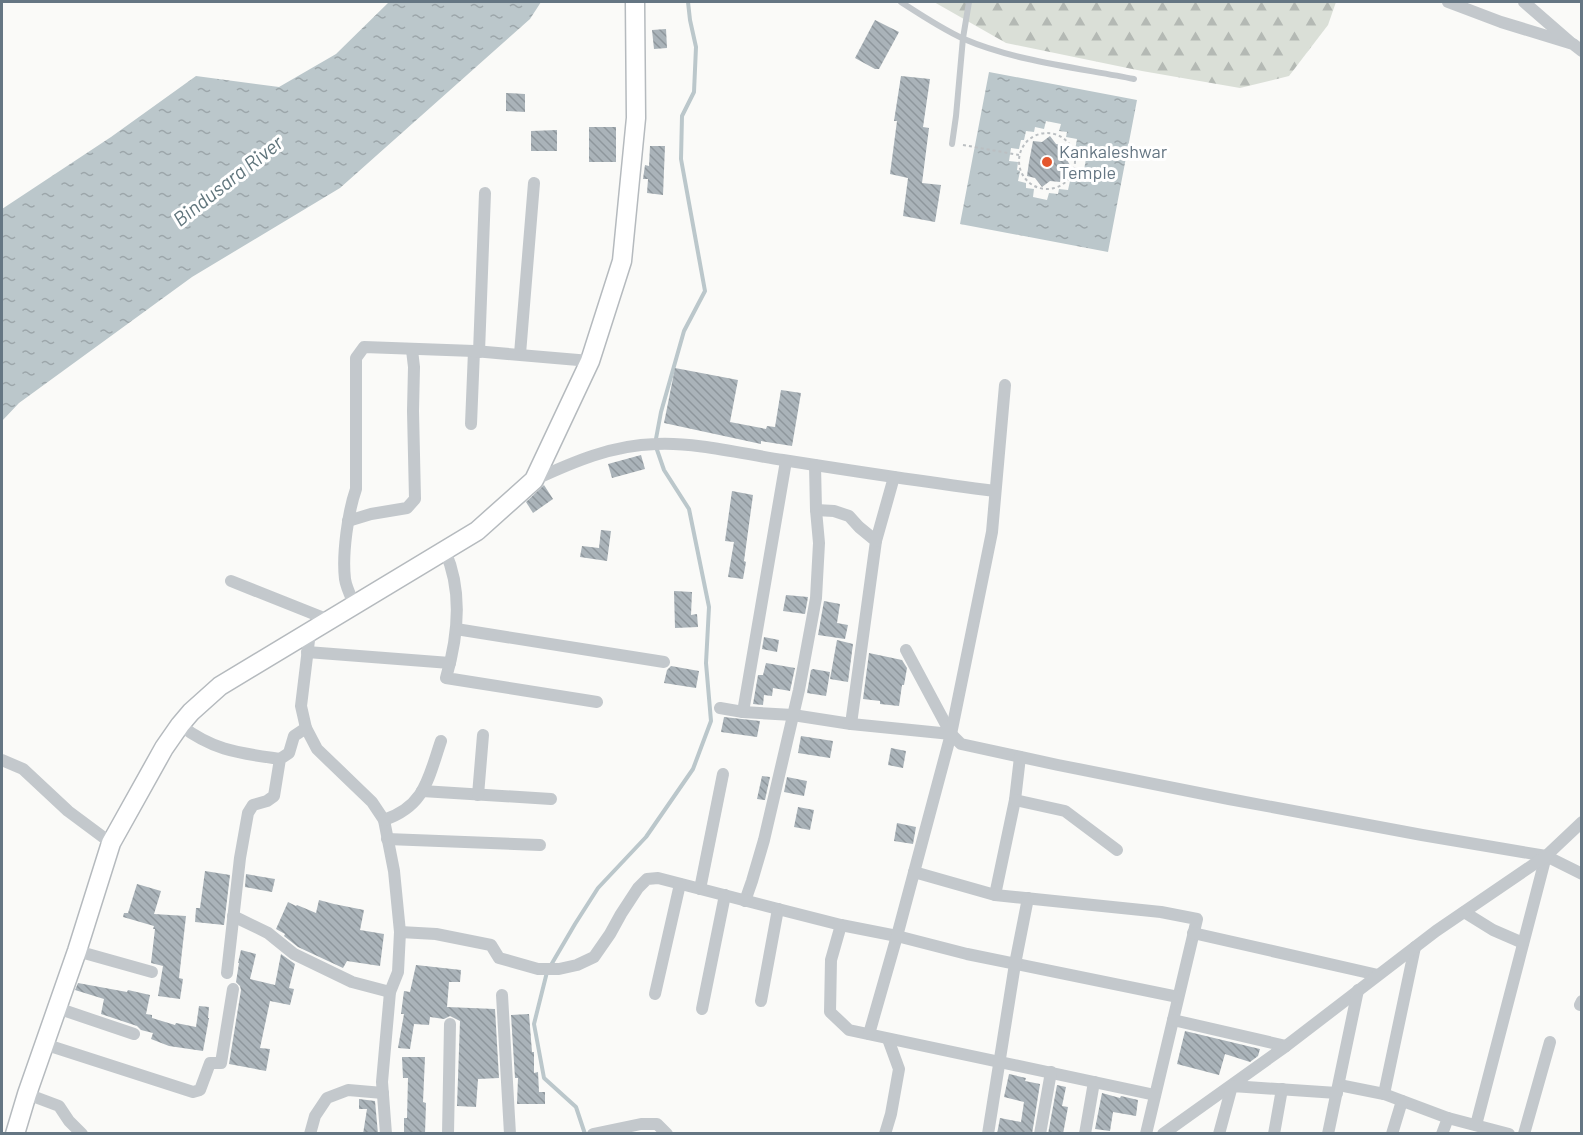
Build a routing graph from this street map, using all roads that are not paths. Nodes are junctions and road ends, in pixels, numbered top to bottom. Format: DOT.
graph roads {
  1 [pos="635,2"];
  2 [pos="901,2"];
  3 [pos="969,2"];
  4 [pos="1448,2"];
  5 [pos="1524,2"];
  6 [pos="963,38"];
  7 [pos="1577,48"];
  8 [pos="1134,79"];
  9 [pos="952,144"];
  10 [pos="534,183"];
  11 [pos="486,193"];
  12 [pos="412,350"];
  13 [pos="477,351"];
  14 [pos="520,354"];
  15 [pos="590,361"];
  16 [pos="1005,385"];
  17 [pos="471,424"];
  18 [pos="786,461"];
  19 [pos="815,465"];
  20 [pos="894,477"];
  21 [pos="534,480"];
  22 [pos="995,491"];
  23 [pos="816,510"];
  24 [pos="348,521"];
  25 [pos="876,541"];
  26 [pos="445,551"];
  27 [pos="231,581"];
  28 [pos="355,606"];
  29 [pos="329,620"];
  30 [pos="456,629"];
  31 [pos="310,632"];
  32 [pos="906,650"];
  33 [pos="307,652"];
  34 [pos="664,662"];
  35 [pos="450,663"];
  36 [pos="597,702"];
  37 [pos="720,708"];
  38 [pos="742,712"];
  39 [pos="793,715"];
  40 [pos="850,724"];
  41 [pos="180,725"];
  42 [pos="306,728"];
  43 [pos="951,734"];
  44 [pos="483,735"];
  45 [pos="441,741"];
  46 [pos="1020,757"];
  47 [pos="280,759"];
  48 [pos="2,760"];
  49 [pos="723,774"];
  50 [pos="422,791"];
  51 [pos="478,795"];
  52 [pos="551,799"];
  53 [pos="1015,801"];
  54 [pos="384,820"];
  55 [pos="1581,822"];
  56 [pos="387,839"];
  57 [pos="111,843"];
  58 [pos="540,845"];
  59 [pos="1117,850"];
  60 [pos="1546,856"];
  61 [pos="914,872"];
  62 [pos="1581,874"];
  63 [pos="680,884"];
  64 [pos="700,889"];
  65 [pos="725,895"];
  66 [pos="995,895"];
  67 [pos="1028,898"];
  68 [pos="745,901"];
  69 [pos="778,909"];
  70 [pos="1464,912"];
  71 [pos="233,916"];
  72 [pos="841,925"];
  73 [pos="400,932"];
  74 [pos="1193,933"];
  75 [pos="897,936"];
  76 [pos="1524,944"];
  77 [pos="1415,947"];
  78 [pos="77,951"];
  79 [pos="1015,964"];
  80 [pos="152,972"];
  81 [pos="227,973"];
  82 [pos="1378,975"];
  83 [pos="233,989"];
  84 [pos="1358,990"];
  85 [pos="390,992"];
  86 [pos="655,994"];
  87 [pos="502,995"];
  88 [pos="1178,997"];
  89 [pos="761,1001"];
  90 [pos="57,1008"];
  91 [pos="702,1009"];
  92 [pos="1173,1020"];
  93 [pos="450,1024"];
  94 [pos="134,1034"];
  95 [pos="869,1034"];
  96 [pos="888,1039"];
  97 [pos="1550,1042"];
  98 [pos="44,1044"];
  99 [pos="1286,1046"];
  100 [pos="999,1062"];
  101 [pos="1051,1072"];
  102 [pos="1094,1082"];
  103 [pos="1232,1086"];
  104 [pos="1282,1089"];
  105 [pos="1338,1089"];
  106 [pos="383,1093"];
  107 [pos="27,1094"];
  108 [pos="1384,1094"];
  109 [pos="1155,1095"];
  110 [pos="1402,1101"];
  111 [pos="1448,1118"];
  112 [pos="1476,1125"];
  113 [pos="640,1129"];
  114 [pos="1506,1133"];
  115 [pos="15,1134"];
  116 [pos="82,1134"];
  117 [pos="310,1134"];
  118 [pos="387,1134"];
  119 [pos="448,1134"];
  120 [pos="510,1134"];
  121 [pos="593,1134"];
  122 [pos="668,1134"];
  123 [pos="885,1134"];
  124 [pos="988,1134"];
  125 [pos="1040,1134"];
  126 [pos="1085,1134"];
  127 [pos="1146,1134"];
  128 [pos="1163,1134"];
  129 [pos="1220,1134"];
  130 [pos="1274,1134"];
  131 [pos="1328,1134"];
  132 [pos="1392,1134"];
  133 [pos="1442,1134"];
  134 [pos="1524,1134"];
  1 -- 15 [label="main road"];
  2 -- 6 [label="lane"];
  3 -- 6 [label="lane"];
  4 -- 7 [label="street"];
  5 -- 7 [label="street"];
  6 -- 8 [label="lane"];
  6 -- 9 [label="lane"];
  10 -- 14 [label="street"];
  11 -- 13 [label="street"];
  12 -- 13 [label="street"];
  12 -- 24 [label="street"];
  12 -- 24 [label="street"];
  13 -- 14 [label="street"];
  13 -- 17 [label="street"];
  14 -- 15 [label="street"];
  15 -- 21 [label="main road"];
  16 -- 22 [label="street"];
  18 -- 19 [label="street"];
  18 -- 21 [label="street"];
  18 -- 38 [label="street"];
  19 -- 20 [label="street"];
  19 -- 23 [label="street"];
  20 -- 22 [label="street"];
  20 -- 25 [label="street"];
  21 -- 26 [label="main road"];
  22 -- 43 [label="street"];
  23 -- 25 [label="street"];
  23 -- 39 [label="street"];
  24 -- 28 [label="street"];
  25 -- 40 [label="street"];
  26 -- 28 [label="main road"];
  26 -- 30 [label="street"];
  27 -- 29 [label="street"];
  28 -- 29 [label="main road"];
  29 -- 31 [label="main road"];
  30 -- 34 [label="street"];
  30 -- 35 [label="street"];
  31 -- 33 [label="street"];
  31 -- 41 [label="main road"];
  32 -- 43 [label="street"];
  33 -- 35 [label="street"];
  33 -- 42 [label="street"];
  35 -- 36 [label="street"];
  37 -- 38 [label="street"];
  38 -- 39 [label="street"];
  39 -- 40 [label="street"];
  39 -- 68 [label="street"];
  40 -- 43 [label="street"];
  41 -- 47 [label="street"];
  41 -- 57 [label="main road"];
  42 -- 47 [label="street"];
  42 -- 54 [label="street"];
  43 -- 46 [label="street"];
  43 -- 61 [label="street"];
  44 -- 51 [label="street"];
  45 -- 50 [label="street"];
  46 -- 53 [label="street"];
  46 -- 60 [label="street"];
  47 -- 71 [label="street"];
  48 -- 57 [label="street"];
  49 -- 64 [label="street"];
  50 -- 51 [label="street"];
  50 -- 54 [label="street"];
  51 -- 52 [label="street"];
  53 -- 59 [label="street"];
  53 -- 66 [label="street"];
  54 -- 56 [label="street"];
  55 -- 60 [label="street"];
  56 -- 58 [label="street"];
  56 -- 73 [label="street"];
  57 -- 78 [label="main road"];
  60 -- 62 [label="street"];
  60 -- 70 [label="street"];
  60 -- 76 [label="street"];
  61 -- 66 [label="street"];
  61 -- 75 [label="street"];
  63 -- 64 [label="street"];
  63 -- 73 [label="street"];
  63 -- 86 [label="street"];
  64 -- 65 [label="street"];
  65 -- 68 [label="street"];
  65 -- 91 [label="street"];
  66 -- 67 [label="street"];
  67 -- 74 [label="street"];
  67 -- 79 [label="street"];
  68 -- 69 [label="street"];
  69 -- 72 [label="street"];
  69 -- 89 [label="street"];
  70 -- 76 [label="street"];
  70 -- 77 [label="street"];
  71 -- 81 [label="street"];
  71 -- 85 [label="street"];
  72 -- 75 [label="street"];
  72 -- 95 [label="street"];
  73 -- 85 [label="street"];
  74 -- 82 [label="street"];
  74 -- 88 [label="street"];
  75 -- 79 [label="street"];
  75 -- 95 [label="street"];
  76 -- 112 [label="street"];
  77 -- 82 [label="street"];
  77 -- 108 [label="street"];
  78 -- 80 [label="street"];
  78 -- 90 [label="main road"];
  79 -- 88 [label="street"];
  79 -- 100 [label="street"];
  82 -- 84 [label="street"];
  83 -- 98 [label="street"];
  84 -- 99 [label="street"];
  84 -- 105 [label="street"];
  85 -- 106 [label="street"];
  87 -- 120 [label="street"];
  88 -- 92 [label="street"];
  90 -- 94 [label="street"];
  90 -- 98 [label="main road"];
  92 -- 99 [label="street"];
  92 -- 109 [label="street"];
  93 -- 119 [label="street"];
  95 -- 96 [label="street"];
  96 -- 100 [label="street"];
  96 -- 123 [label="street"];
  97 -- 134 [label="street"];
  98 -- 107 [label="main road"];
  99 -- 103 [label="street"];
  100 -- 101 [label="street"];
  100 -- 124 [label="street"];
  101 -- 102 [label="street"];
  101 -- 125 [label="street"];
  102 -- 109 [label="street"];
  102 -- 126 [label="street"];
  103 -- 104 [label="street"];
  103 -- 128 [label="street"];
  103 -- 129 [label="street"];
  104 -- 105 [label="street"];
  104 -- 130 [label="street"];
  105 -- 108 [label="street"];
  105 -- 131 [label="street"];
  106 -- 117 [label="street"];
  106 -- 118 [label="street"];
  107 -- 115 [label="main road"];
  107 -- 116 [label="street"];
  108 -- 110 [label="street"];
  109 -- 127 [label="street"];
  110 -- 111 [label="street"];
  110 -- 132 [label="street"];
  111 -- 112 [label="street"];
  111 -- 133 [label="street"];
  112 -- 114 [label="street"];
  113 -- 121 [label="street"];
  113 -- 122 [label="street"];
}
